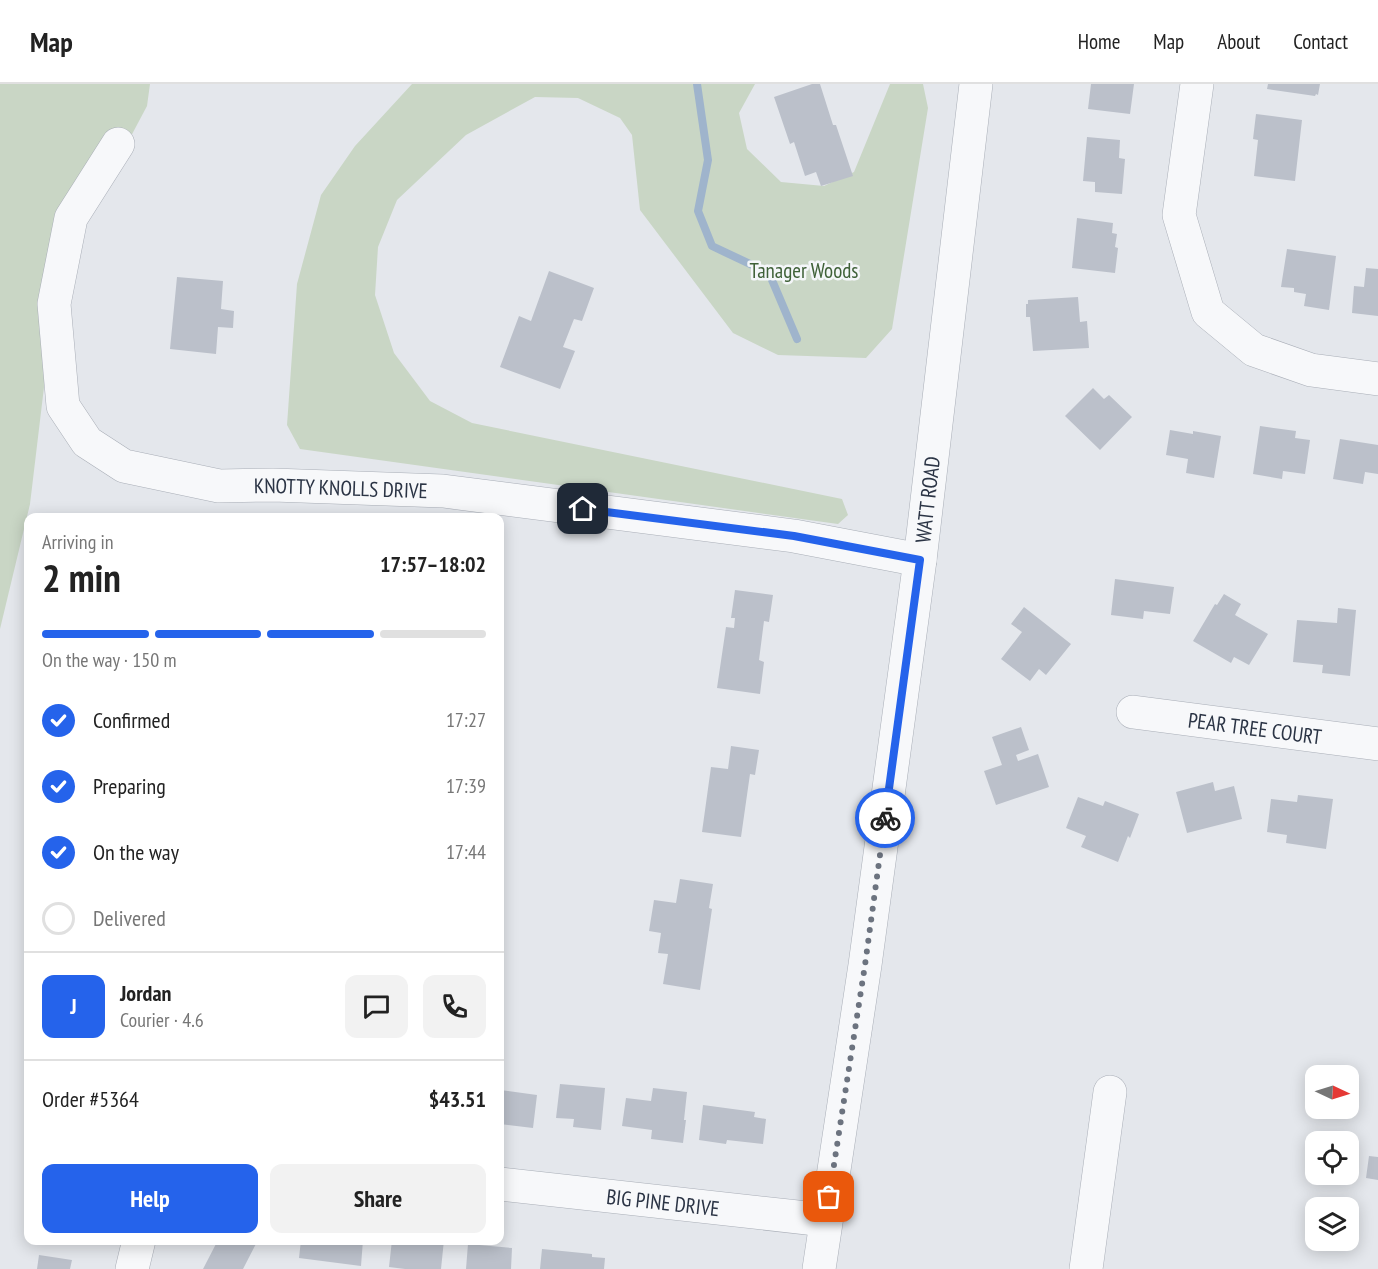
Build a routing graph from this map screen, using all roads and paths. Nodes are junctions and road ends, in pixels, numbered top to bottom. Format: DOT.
graph roads {
  1 [pos="976,84"];
  2 [pos="1197,84"];
  3 [pos="118,144"];
  4 [pos="1378,379"];
  5 [pos="920,560"];
  6 [pos="1133,712"];
  7 [pos="1378,744"];
  8 [pos="1110,1092"];
  9 [pos="504,1184"];
  10 [pos="825,1220"];
  11 [pos="138,1245"];
  12 [pos="132,1269"];
  13 [pos="819,1269"];
  14 [pos="1086,1269"];
  1 -- 5 [label="street, WATT ROAD"];
  2 -- 4 [label="street"];
  3 -- 5 [label="street, KNOTTY KNOLLS DRIVE"];
  5 -- 10 [label="street, WATT ROAD"];
  6 -- 7 [label="street, PEAR TREE COURT"];
  8 -- 14 [label="street"];
  9 -- 10 [label="street, BIG PINE DRIVE"];
  10 -- 13 [label="street, WATT ROAD"];
  11 -- 12 [label="street"];
}
